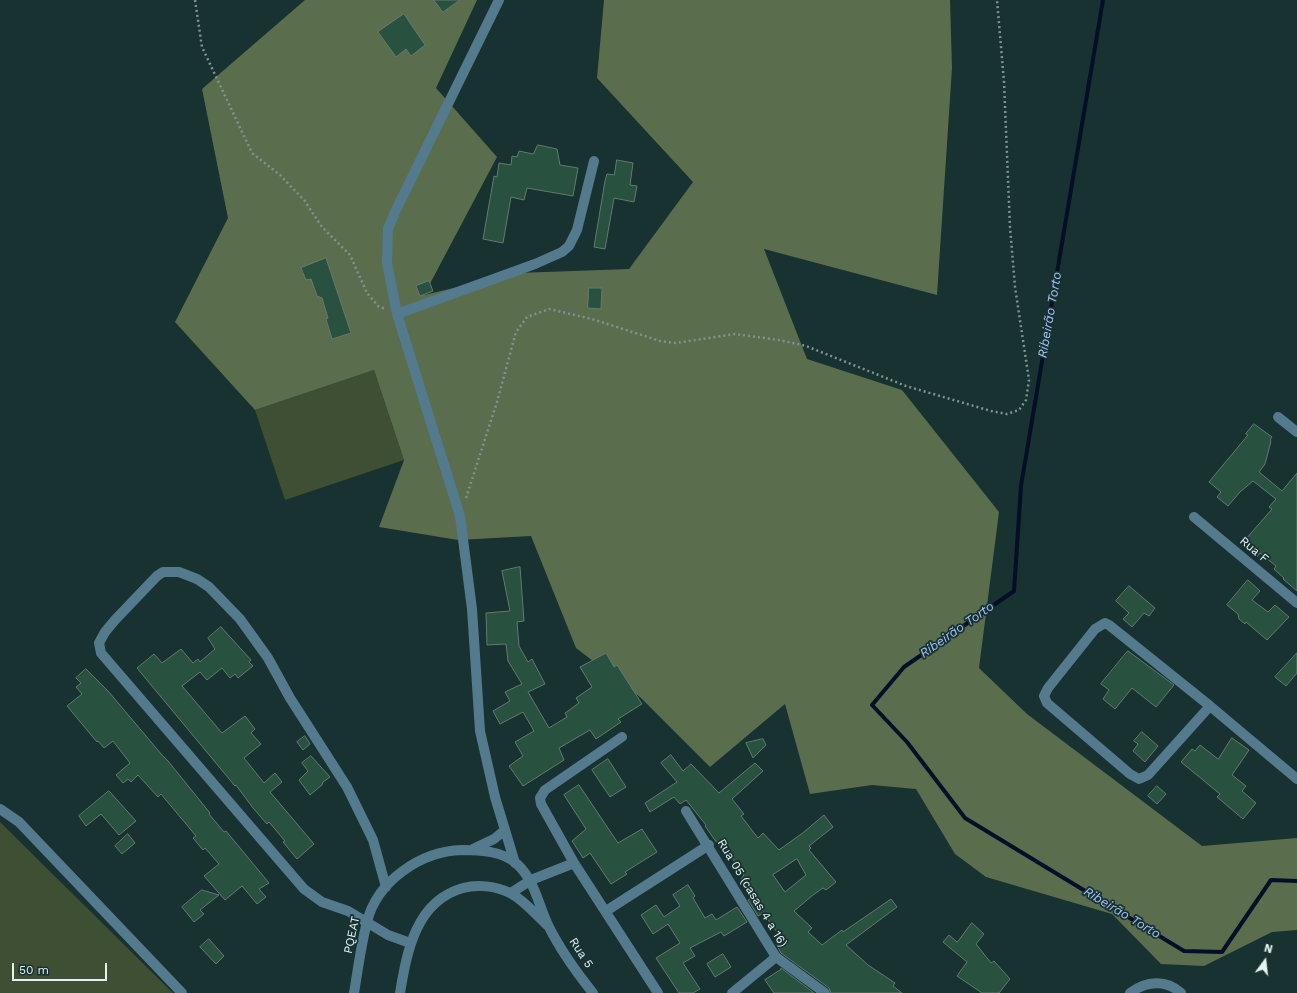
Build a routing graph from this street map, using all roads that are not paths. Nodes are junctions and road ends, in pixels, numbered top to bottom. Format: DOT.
graph roads {
  1 [pos="499,0"];
  2 [pos="594,161"];
  3 [pos="397,314"];
  4 [pos="1278,417"];
  5 [pos="1297,432"];
  6 [pos="1194,517"];
  7 [pos="1297,603"];
  8 [pos="1210,706"];
  9 [pos="622,737"];
  10 [pos="1297,779"];
  11 [pos="0,810"];
  12 [pos="686,811"];
  13 [pos="505,830"];
  14 [pos="709,845"];
  15 [pos="472,850"];
  16 [pos="515,863"];
  17 [pos="574,863"];
  18 [pos="531,880"];
  19 [pos="386,887"];
  20 [pos="511,893"];
  21 [pos="606,911"];
  22 [pos="367,920"];
  23 [pos="549,927"];
  24 [pos="410,943"];
  25 [pos="776,957"];
  26 [pos="182,993"];
  27 [pos="354,993"];
  28 [pos="400,993"];
  29 [pos="593,993"];
  30 [pos="658,993"];
  31 [pos="732,993"];
  32 [pos="825,993"];
  33 [pos="1130,993"];
  34 [pos="1181,993"];
  1 -- 3 [label="street"];
  2 -- 3 [label="street"];
  3 -- 13 [label="street"];
  4 -- 5 [label="street"];
  6 -- 7 [label="street, Rua F"];
  8 -- 8 [label="street"];
  8 -- 10 [label="street"];
  9 -- 17 [label="street"];
  11 -- 26 [label="street"];
  12 -- 14 [label="street, Rua 05 (casas 4 a 16)"];
  13 -- 15 [label="street"];
  13 -- 16 [label="street"];
  14 -- 21 [label="street"];
  14 -- 25 [label="street, Rua 05 (casas 4 a 16)"];
  15 -- 16 [label="street, PQEAT"];
  15 -- 19 [label="street, PQEAT"];
  16 -- 18 [label="street"];
  17 -- 18 [label="street"];
  17 -- 21 [label="street"];
  18 -- 20 [label="street"];
  18 -- 23 [label="street"];
  19 -- 22 [label="street, PQEAT"];
  19 -- 22 [label="street"];
  20 -- 23 [label="street"];
  20 -- 24 [label="street"];
  21 -- 30 [label="street"];
  22 -- 24 [label="street"];
  22 -- 27 [label="street, PQEAT"];
  23 -- 29 [label="street, Rua 5"];
  24 -- 28 [label="street"];
  25 -- 31 [label="street"];
  25 -- 32 [label="street, Rua 05 (casas 4 a 16)"];
  33 -- 34 [label="street"];
}
